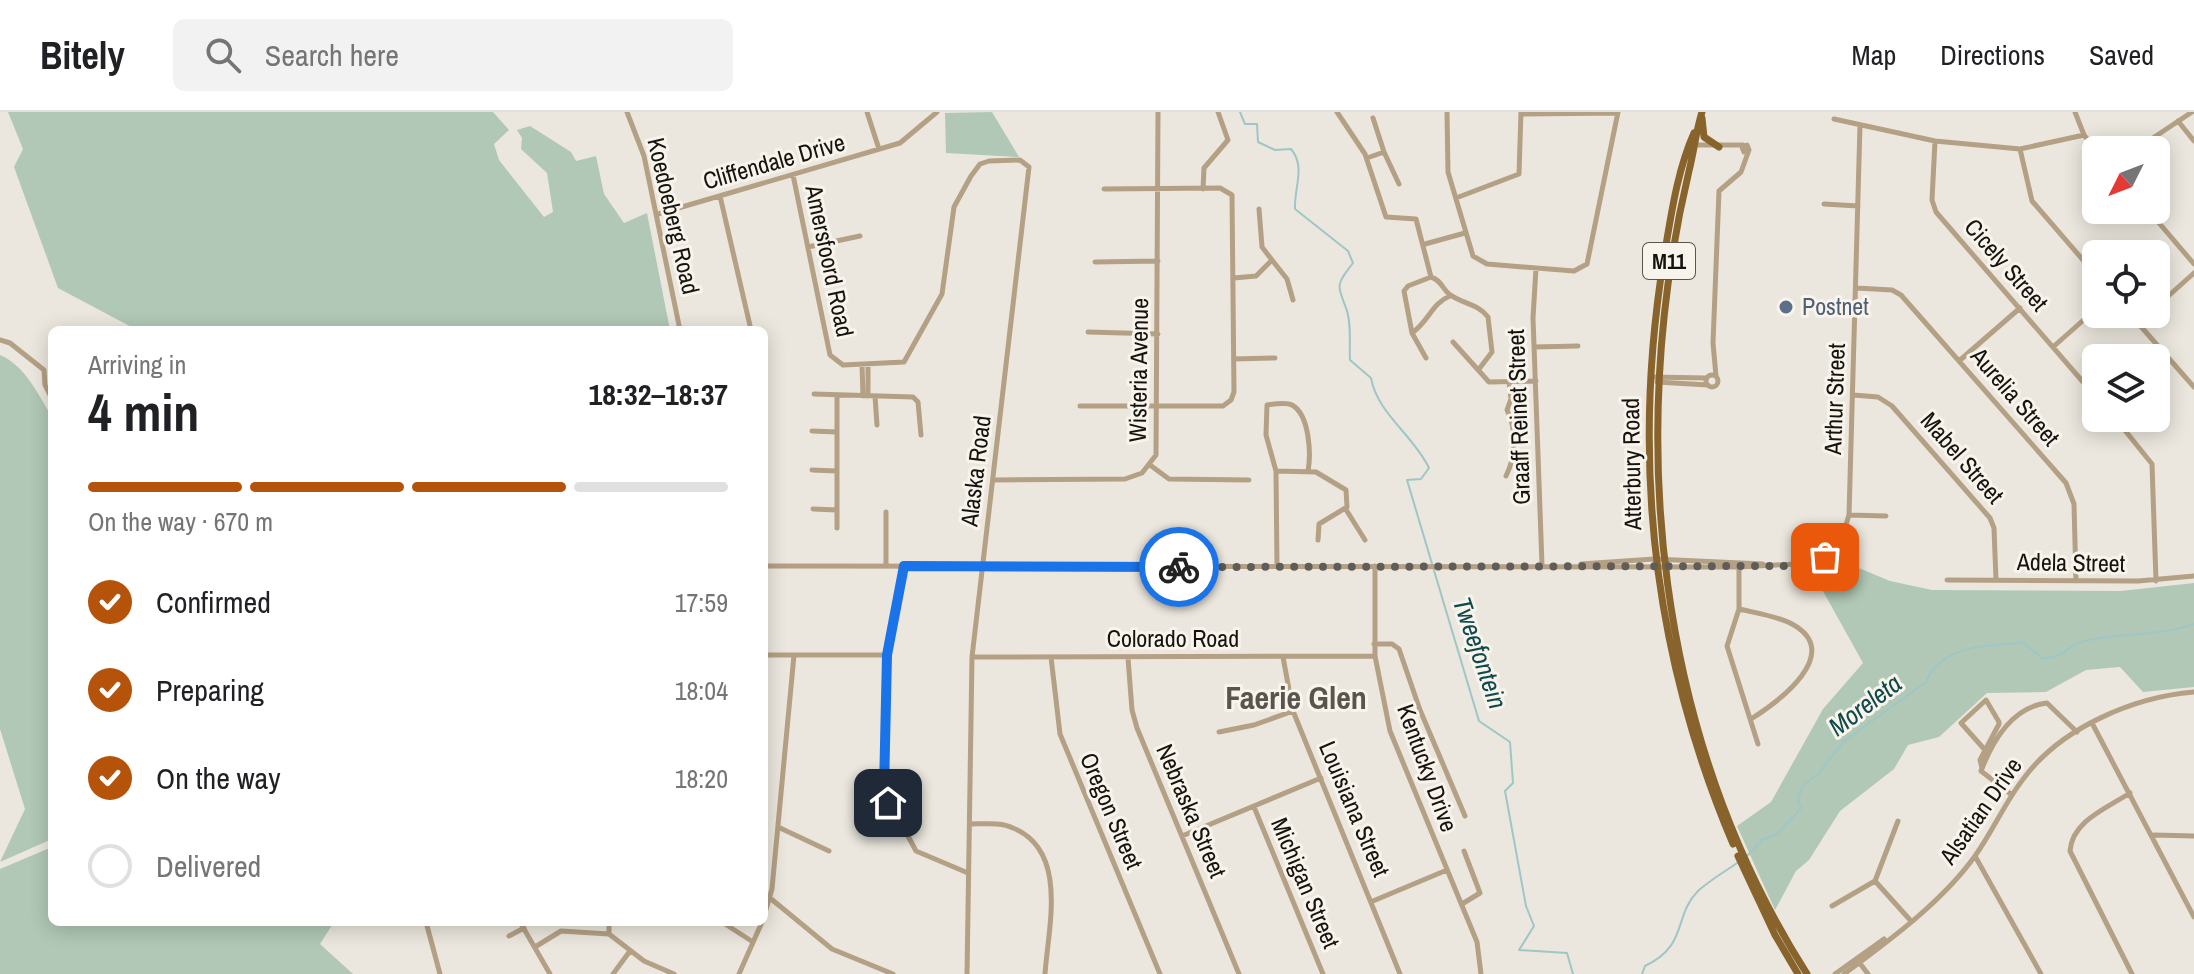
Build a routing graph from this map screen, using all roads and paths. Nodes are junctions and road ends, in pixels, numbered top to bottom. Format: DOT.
graph roads {
  1 [pos="627,112"];
  2 [pos="867,112"];
  3 [pos="937,112"];
  4 [pos="1158,112"];
  5 [pos="1218,112"];
  6 [pos="1337,112"];
  7 [pos="1447,112"];
  8 [pos="1618,112"];
  9 [pos="1702,112"];
  10 [pos="2075,112"];
  11 [pos="2192,112"];
  12 [pos="1521,113"];
  13 [pos="1373,118"];
  14 [pos="1834,119"];
  15 [pos="2178,121"];
  16 [pos="1860,125"];
  17 [pos="2084,135"];
  18 [pos="2156,136"];
  19 [pos="1935,141"];
  20 [pos="2194,141"];
  21 [pos="1692,145"];
  22 [pos="1719,147"];
  23 [pos="879,149"];
  24 [pos="2020,149"];
  25 [pos="1384,152"];
  26 [pos="1367,158"];
  27 [pos="793,175"];
  28 [pos="1399,184"];
  29 [pos="1104,189"];
  30 [pos="1158,189"];
  31 [pos="1203,189"];
  32 [pos="720,196"];
  33 [pos="1456,198"];
  34 [pos="1824,204"];
  35 [pos="1858,206"];
  36 [pos="1259,209"];
  37 [pos="658,214"];
  38 [pos="2160,224"];
  39 [pos="1465,233"];
  40 [pos="860,236"];
  41 [pos="1425,244"];
  42 [pos="808,247"];
  43 [pos="2082,259"];
  44 [pos="1272,260"];
  45 [pos="1158,261"];
  46 [pos="1095,262"];
  47 [pos="2194,264"];
  48 [pos="1536,268"];
  49 [pos="2194,273"];
  50 [pos="1431,277"];
  51 [pos="1234,278"];
  52 [pos="1856,288"];
  53 [pos="2170,294"];
  54 [pos="1451,296"];
  55 [pos="1293,300"];
  56 [pos="2020,308"];
  57 [pos="2082,321"];
  58 [pos="679,326"];
  59 [pos="750,326"];
  60 [pos="2143,328"];
  61 [pos="1088,332"];
  62 [pos="1412,333"];
  63 [pos="1158,334"];
  64 [pos="0,340"];
  65 [pos="1453,342"];
  66 [pos="1578,346"];
  67 [pos="1534,347"];
  68 [pos="2053,347"];
  69 [pos="1275,358"];
  70 [pos="1426,358"];
  71 [pos="1234,359"];
  72 [pos="1959,361"];
  73 [pos="865,365"];
  74 [pos="1713,367"];
  75 [pos="1479,369"];
  76 [pos="1716,376"];
  77 [pos="1654,379"];
  78 [pos="1708,380"];
  79 [pos="1536,381"];
  80 [pos="2082,381"];
  81 [pos="1509,382"];
  82 [pos="2194,387"];
  83 [pos="48,391"];
  84 [pos="814,394"];
  85 [pos="837,395"];
  86 [pos="1853,395"];
  87 [pos="865,396"];
  88 [pos="875,396"];
  89 [pos="1080,406"];
  90 [pos="1159,406"];
  91 [pos="877,425"];
  92 [pos="812,431"];
  93 [pos="837,432"];
  94 [pos="2126,432"];
  95 [pos="921,435"];
  96 [pos="1150,465"];
  97 [pos="812,470"];
  98 [pos="837,471"];
  99 [pos="1276,471"];
  100 [pos="1308,471"];
  101 [pos="1506,476"];
  102 [pos="994,480"];
  103 [pos="1249,480"];
  104 [pos="1345,508"];
  105 [pos="813,509"];
  106 [pos="837,510"];
  107 [pos="886,512"];
  108 [pos="1849,515"];
  109 [pos="1886,516"];
  110 [pos="837,528"];
  111 [pos="1318,540"];
  112 [pos="1365,540"];
  113 [pos="1659,563"];
  114 [pos="1739,563"];
  115 [pos="886,565"];
  116 [pos="1542,565"];
  117 [pos="768,566"];
  118 [pos="904,566"];
  119 [pos="983,566"];
  120 [pos="1375,566"];
  121 [pos="1277,567"];
  122 [pos="2194,576"];
  123 [pos="1947,580"];
  124 [pos="1996,580"];
  125 [pos="2076,581"];
  126 [pos="2156,581"];
  127 [pos="1739,609"];
  128 [pos="1374,644"];
  129 [pos="768,655"];
  130 [pos="794,655"];
  131 [pos="887,655"];
  132 [pos="1375,656"];
  133 [pos="972,657"];
  134 [pos="1051,657"];
  135 [pos="1283,657"];
  136 [pos="1128,658"];
  137 [pos="2194,692"];
  138 [pos="1293,711"];
  139 [pos="1751,719"];
  140 [pos="2091,723"];
  141 [pos="1219,732"];
  142 [pos="2077,732"];
  143 [pos="1758,744"];
  144 [pos="1985,750"];
  145 [pos="1982,770"];
  146 [pos="1321,778"];
  147 [pos="2130,793"];
  148 [pos="2012,795"];
  149 [pos="1254,807"];
  150 [pos="1465,816"];
  151 [pos="1898,821"];
  152 [pos="970,824"];
  153 [pos="778,827"];
  154 [pos="2153,835"];
  155 [pos="1182,836"];
  156 [pos="2194,836"];
  157 [pos="829,851"];
  158 [pos="1464,851"];
  159 [pos="1975,856"];
  160 [pos="1447,870"];
  161 [pos="968,873"];
  162 [pos="1750,875"];
  163 [pos="1875,881"];
  164 [pos="770,898"];
  165 [pos="1373,901"];
  166 [pos="768,904"];
  167 [pos="1462,904"];
  168 [pos="1832,906"];
  169 [pos="2194,917"];
  170 [pos="1911,921"];
  171 [pos="427,926"];
  172 [pos="521,926"];
  173 [pos="523,926"];
  174 [pos="609,926"];
  175 [pos="728,926"];
  176 [pos="760,926"];
  177 [pos="609,934"];
  178 [pos="509,936"];
  179 [pos="753,942"];
  180 [pos="535,947"];
  181 [pos="630,951"];
  182 [pos="1857,960"];
  183 [pos="440,974"];
  184 [pos="550,974"];
  185 [pos="613,974"];
  186 [pos="674,974"];
  187 [pos="739,974"];
  188 [pos="893,974"];
  189 [pos="967,974"];
  190 [pos="1045,974"];
  191 [pos="1160,974"];
  192 [pos="1239,974"];
  193 [pos="1323,974"];
  194 [pos="1400,974"];
  195 [pos="1481,974"];
  196 [pos="1798,974"];
  197 [pos="1807,974"];
  198 [pos="1835,974"];
  199 [pos="1844,974"];
  200 [pos="1868,974"];
  201 [pos="2041,974"];
  202 [pos="2132,974"];
  1 -- 37 [label="street, Koedoeberg Road"];
  2 -- 23 [label="street"];
  3 -- 23 [label="street, Cliffendale Drive"];
  4 -- 30 [label="street, Wisteria Avenue"];
  5 -- 31 [label="street"];
  6 -- 26 [label="street"];
  7 -- 33 [label="street"];
  8 -- 12 [label="street"];
  8 -- 48 [label="street"];
  9 -- 21 [label="main road, Atterbury Road / M11"];
  9 -- 22 [label="main road"];
  10 -- 17 [label="street"];
  11 -- 15 [label="street"];
  12 -- 33 [label="street"];
  13 -- 25 [label="street"];
  14 -- 16 [label="street"];
  15 -- 18 [label="street"];
  15 -- 20 [label="street"];
  16 -- 19 [label="street"];
  16 -- 35 [label="street, Arthur Street"];
  17 -- 24 [label="street"];
  19 -- 24 [label="street"];
  19 -- 56 [label="street, Cicely Street"];
  21 -- 22 [label="street"];
  21 -- 77 [label="main road, Atterbury Road / M11"];
  22 -- 74 [label="street"];
  23 -- 27 [label="street, Cliffendale Drive"];
  24 -- 43 [label="street"];
  25 -- 26 [label="street"];
  25 -- 28 [label="street"];
  26 -- 41 [label="street"];
  27 -- 32 [label="street, Cliffendale Drive"];
  27 -- 42 [label="street, Amersfoord Road"];
  29 -- 30 [label="street"];
  30 -- 31 [label="street"];
  30 -- 45 [label="street, Wisteria Avenue"];
  31 -- 51 [label="street"];
  32 -- 37 [label="street, Cliffendale Drive"];
  32 -- 59 [label="street"];
  33 -- 39 [label="street"];
  34 -- 35 [label="street"];
  35 -- 52 [label="street, Arthur Street"];
  36 -- 44 [label="street"];
  37 -- 58 [label="street, Koedoeberg Road"];
  38 -- 47 [label="street"];
  39 -- 41 [label="street"];
  39 -- 48 [label="street"];
  40 -- 42 [label="street"];
  41 -- 50 [label="street"];
  42 -- 73 [label="street, Amersfoord Road"];
  44 -- 51 [label="street"];
  44 -- 55 [label="street"];
  45 -- 46 [label="street"];
  45 -- 63 [label="street, Wisteria Avenue"];
  48 -- 67 [label="street, Graaff Reinet Street"];
  49 -- 53 [label="street"];
  50 -- 54 [label="street"];
  50 -- 62 [label="street"];
  51 -- 71 [label="street"];
  52 -- 72 [label="street, Aurelia Street"];
  52 -- 86 [label="street, Arthur Street"];
  54 -- 62 [label="street"];
  54 -- 75 [label="street"];
  56 -- 68 [label="street, Cicely Street"];
  56 -- 72 [label="street"];
  57 -- 68 [label="street"];
  60 -- 82 [label="street"];
  61 -- 63 [label="street"];
  62 -- 70 [label="street"];
  63 -- 90 [label="street, Wisteria Avenue"];
  64 -- 83 [label="street"];
  65 -- 75 [label="street"];
  66 -- 67 [label="street"];
  67 -- 79 [label="street, Graaff Reinet Street"];
  68 -- 80 [label="street, Cicely Street"];
  69 -- 71 [label="street"];
  71 -- 90 [label="street"];
  72 -- 125 [label="street, Aurelia Street"];
  73 -- 87 [label="street"];
  73 -- 102 [label="street, Alaska Road"];
  74 -- 76 [label="street"];
  74 -- 78 [label="street"];
  75 -- 81 [label="street"];
  76 -- 78 [label="street"];
  76 -- 78 [label="street"];
  77 -- 78 [label="street"];
  77 -- 113 [label="main road, Atterbury Road / M11"];
  79 -- 81 [label="street"];
  79 -- 116 [label="street, Graaff Reinet Street"];
  81 -- 101 [label="street"];
  84 -- 85 [label="street"];
  85 -- 87 [label="street"];
  85 -- 93 [label="street"];
  86 -- 108 [label="street, Arthur Street"];
  86 -- 124 [label="street, Mabel Street"];
  87 -- 88 [label="street"];
  88 -- 91 [label="street"];
  88 -- 95 [label="street"];
  89 -- 90 [label="street"];
  90 -- 96 [label="street, Wisteria Avenue"];
  92 -- 93 [label="street"];
  93 -- 98 [label="street"];
  94 -- 126 [label="street"];
  96 -- 102 [label="street, Wisteria Avenue"];
  96 -- 103 [label="street"];
  97 -- 98 [label="street"];
  98 -- 106 [label="street"];
  99 -- 100 [label="street"];
  99 -- 100 [label="street"];
  99 -- 121 [label="street"];
  100 -- 104 [label="street"];
  102 -- 119 [label="street, Alaska Road"];
  104 -- 111 [label="street"];
  104 -- 112 [label="street"];
  105 -- 106 [label="street"];
  106 -- 110 [label="street"];
  107 -- 115 [label="street"];
  108 -- 109 [label="street"];
  108 -- 114 [label="street, Arthur Street"];
  113 -- 114 [label="street"];
  113 -- 116 [label="street"];
  113 -- 162 [label="main road, Atterbury Road / M11"];
  114 -- 127 [label="street"];
  115 -- 117 [label="street"];
  115 -- 118 [label="street"];
  116 -- 120 [label="street"];
  118 -- 119 [label="street"];
  118 -- 131 [label="street"];
  119 -- 121 [label="street"];
  119 -- 133 [label="street, Alaska Road"];
  120 -- 121 [label="street"];
  120 -- 128 [label="street, Kentucky Drive"];
  122 -- 126 [label="street, Adela Street"];
  123 -- 124 [label="street, Adela Street"];
  124 -- 125 [label="street, Adela Street"];
  125 -- 126 [label="street, Adela Street"];
  127 -- 139 [label="street"];
  127 -- 139 [label="street"];
  128 -- 132 [label="street, Kentucky Drive"];
  128 -- 150 [label="street"];
  129 -- 130 [label="street"];
  130 -- 131 [label="street"];
  130 -- 153 [label="street"];
  131 -- 161 [label="street"];
  132 -- 135 [label="street, Colorado Road"];
  132 -- 160 [label="street, Kentucky Drive"];
  133 -- 134 [label="street, Colorado Road"];
  133 -- 152 [label="street, Alaska Road"];
  134 -- 136 [label="street, Colorado Road"];
  134 -- 191 [label="street, Oregon Street"];
  135 -- 136 [label="street, Colorado Road"];
  135 -- 138 [label="street, Louisiana Street"];
  136 -- 155 [label="street, Nebraska Street"];
  137 -- 140 [label="street, Alsatian Drive"];
  138 -- 141 [label="street"];
  138 -- 146 [label="street, Louisiana Street"];
  139 -- 143 [label="street"];
  140 -- 142 [label="street, Alsatian Drive"];
  140 -- 147 [label="street"];
  142 -- 145 [label="street"];
  142 -- 148 [label="street, Alsatian Drive"];
  144 -- 144 [label="street"];
  144 -- 145 [label="street"];
  145 -- 148 [label="street"];
  146 -- 149 [label="street"];
  146 -- 165 [label="street, Louisiana Street"];
  147 -- 154 [label="street"];
  147 -- 202 [label="street"];
  148 -- 159 [label="street, Alsatian Drive"];
  149 -- 155 [label="street"];
  149 -- 193 [label="street, Michigan Street"];
  151 -- 163 [label="street"];
  152 -- 161 [label="street, Alaska Road"];
  152 -- 190 [label="street"];
  153 -- 157 [label="street"];
  153 -- 164 [label="street"];
  154 -- 156 [label="street"];
  154 -- 169 [label="street"];
  155 -- 192 [label="street, Nebraska Street"];
  158 -- 167 [label="street"];
  159 -- 170 [label="street, Alsatian Drive"];
  159 -- 201 [label="street"];
  160 -- 165 [label="street"];
  160 -- 167 [label="street, Kentucky Drive"];
  161 -- 189 [label="street, Alaska Road"];
  162 -- 196 [label="main road, Atterbury Road / M11"];
  162 -- 197 [label="main road, Atterbury Road / M11"];
  163 -- 168 [label="street"];
  163 -- 170 [label="street"];
  164 -- 166 [label="street"];
  164 -- 188 [label="street"];
  165 -- 194 [label="street, Louisiana Street"];
  167 -- 195 [label="street, Kentucky Drive"];
  170 -- 182 [label="street, Alsatian Drive"];
  171 -- 183 [label="street"];
  172 -- 178 [label="street"];
  173 -- 180 [label="street"];
  174 -- 177 [label="street"];
  175 -- 179 [label="street"];
  176 -- 179 [label="street"];
  177 -- 180 [label="street"];
  177 -- 181 [label="street"];
  179 -- 187 [label="street"];
  180 -- 184 [label="street"];
  181 -- 185 [label="street"];
  181 -- 186 [label="street"];
  182 -- 198 [label="street, Alsatian Drive"];
  182 -- 199 [label="street, Alsatian Drive"];
  182 -- 200 [label="street"];
}
